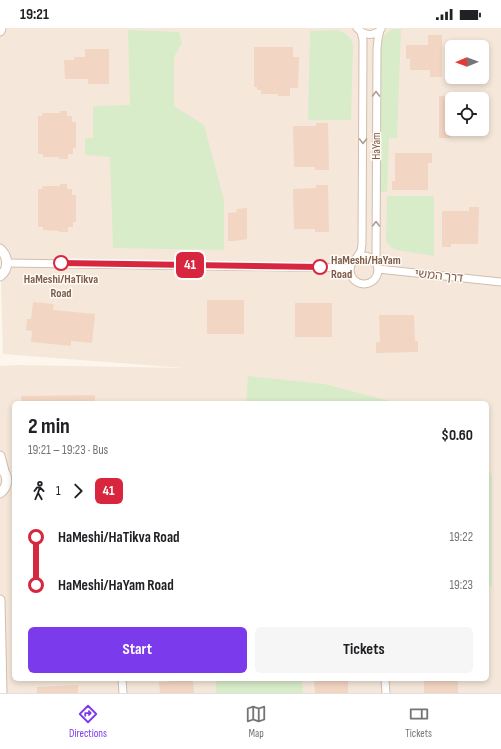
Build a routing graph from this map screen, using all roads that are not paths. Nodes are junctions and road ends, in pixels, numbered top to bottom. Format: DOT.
graph roads {
  1 [pos="381,29"];
  2 [pos="359,30"];
  3 [pos="0,249"];
  4 [pos="357,257"];
  5 [pos="7,263"];
  6 [pos="377,266"];
  7 [pos="350,268"];
  8 [pos="0,276"];
  9 [pos="501,282"];
  10 [pos="0,456"];
  11 [pos="2,469"];
  12 [pos="0,494"];
  13 [pos="0,600"];
  14 [pos="122,681"];
  15 [pos="385,681"];
  16 [pos="2,693"];
  17 [pos="123,693"];
  18 [pos="386,693"];
  1 -- 2 [label="street"];
  6 -- 1 [label="street, HaYam, one-way"];
  2 -- 4 [label="street, HaYam, one-way"];
  3 -- 5 [label="street"];
  4 -- 6 [label="street"];
  4 -- 7 [label="street"];
  5 -- 7 [label="street"];
  5 -- 8 [label="street"];
  6 -- 7 [label="street"];
  6 -- 9 [label="street, דרך המשי"];
  10 -- 11 [label="street"];
  11 -- 12 [label="street"];
  13 -- 16 [label="street"];
  14 -- 17 [label="street"];
  15 -- 18 [label="street"];
}
